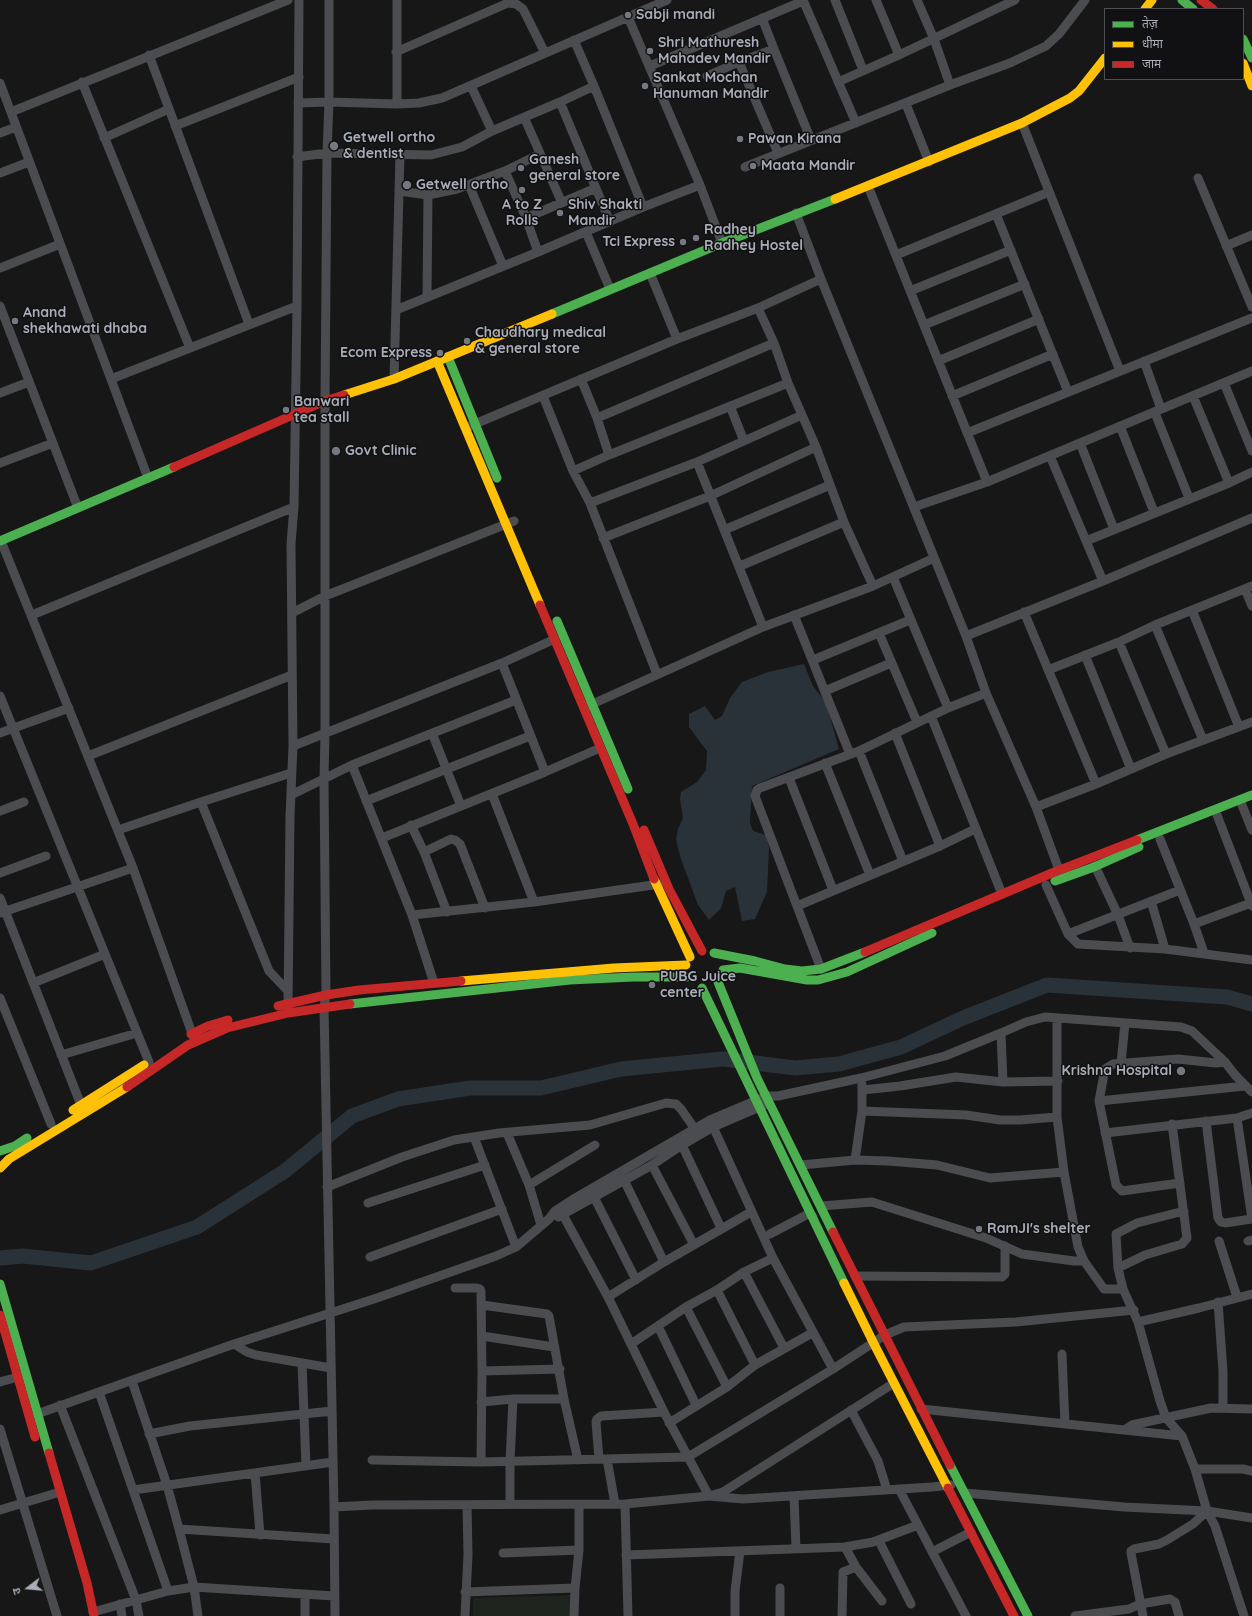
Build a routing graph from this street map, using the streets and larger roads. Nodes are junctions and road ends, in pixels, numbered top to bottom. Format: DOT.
graph roads {
  1 [pos="288,0"];
  2 [pos="299,0"];
  3 [pos="329,0"];
  4 [pos="397,0"];
  5 [pos="667,0"];
  6 [pos="803,0"];
  7 [pos="835,0"];
  8 [pos="876,0"];
  9 [pos="917,0"];
  10 [pos="1015,0"];
  11 [pos="1085,0"];
  12 [pos="1152,0"];
  13 [pos="1182,0"];
  14 [pos="1201,0"];
  15 [pos="1146,8"];
  16 [pos="1192,8"];
  17 [pos="1212,8"];
  18 [pos="628,17"];
  19 [pos="762,18"];
  20 [pos="934,39"];
  21 [pos="574,40"];
  22 [pos="1244,41"];
  23 [pos="774,50"];
  24 [pos="396,52"];
  25 [pos="545,53"];
  26 [pos="149,55"];
  27 [pos="899,56"];
  28 [pos="1252,58"];
  29 [pos="1104,59"];
  30 [pos="739,62"];
  31 [pos="650,66"];
  32 [pos="1244,66"];
  33 [pos="863,70"];
  34 [pos="707,76"];
  35 [pos="299,77"];
  36 [pos="82,82"];
  37 [pos="838,82"];
  38 [pos="0,83"];
  39 [pos="950,85"];
  40 [pos="471,86"];
  41 [pos="594,86"];
  42 [pos="1252,86"];
  43 [pos="329,102"];
  44 [pos="560,102"];
  45 [pos="298,103"];
  46 [pos="397,104"];
  47 [pos="906,104"];
  48 [pos="169,109"];
  49 [pos="11,112"];
  50 [pos="524,118"];
  51 [pos="856,123"];
  52 [pos="1022,123"];
  53 [pos="175,126"];
  54 [pos="16,127"];
  55 [pos="492,130"];
  56 [pos="0,134"];
  57 [pos="104,138"];
  58 [pos="811,140"];
  59 [pos="327,153"];
  60 [pos="778,153"];
  61 [pos="540,154"];
  62 [pos="400,155"];
  63 [pos="298,157"];
  64 [pos="30,162"];
  65 [pos="929,162"];
  66 [pos="745,167"];
  67 [pos="505,171"];
  68 [pos="0,173"];
  69 [pos="1198,178"];
  70 [pos="469,185"];
  71 [pos="700,185"];
  72 [pos="868,186"];
  73 [pos="596,188"];
  74 [pos="399,191"];
  75 [pos="1050,192"];
  76 [pos="428,194"];
  77 [pos="562,203"];
  78 [pos="643,207"];
  79 [pos="796,213"];
  80 [pos="996,214"];
  81 [pos="526,218"];
  82 [pos="610,222"];
  83 [pos="586,232"];
  84 [pos="1252,235"];
  85 [pos="722,242"];
  86 [pos="60,244"];
  87 [pos="1226,246"];
  88 [pos="1011,250"];
  89 [pos="538,252"];
  90 [pos="896,255"];
  91 [pos="503,266"];
  92 [pos="0,268"];
  93 [pos="650,273"];
  94 [pos="821,279"];
  95 [pos="1025,284"];
  96 [pos="610,289"];
  97 [pos="910,291"];
  98 [pos="427,297"];
  99 [pos="0,306"];
  100 [pos="297,306"];
  101 [pos="1252,306"];
  102 [pos="758,308"];
  103 [pos="396,310"];
  104 [pos="1252,318"];
  105 [pos="1039,319"];
  106 [pos="249,324"];
  107 [pos="924,325"];
  108 [pos="677,339"];
  109 [pos="774,343"];
  110 [pos="190,348"];
  111 [pos="1053,354"];
  112 [pos="448,357"];
  113 [pos="437,361"];
  114 [pos="938,361"];
  115 [pos="1144,361"];
  116 [pos="1252,371"];
  117 [pos="1120,372"];
  118 [pos="394,378"];
  119 [pos="111,379"];
  120 [pos="581,379"];
  121 [pos="29,382"];
  122 [pos="788,383"];
  123 [pos="1224,383"];
  124 [pos="1068,392"];
  125 [pos="0,393"];
  126 [pos="543,396"];
  127 [pos="952,396"];
  128 [pos="1194,396"];
  129 [pos="325,402"];
  130 [pos="730,406"];
  131 [pos="1158,411"];
  132 [pos="294,414"];
  133 [pos="802,415"];
  134 [pos="597,418"];
  135 [pos="476,424"];
  136 [pos="1120,426"];
  137 [pos="466,428"];
  138 [pos="967,433"];
  139 [pos="744,440"];
  140 [pos="53,443"];
  141 [pos="1080,443"];
  142 [pos="816,447"];
  143 [pos="1252,451"];
  144 [pos="609,455"];
  145 [pos="1050,456"];
  146 [pos="697,462"];
  147 [pos="0,463"];
  148 [pos="573,471"];
  149 [pos="1252,472"];
  150 [pos="148,478"];
  151 [pos="987,482"];
  152 [pos="1229,483"];
  153 [pos="830,485"];
  154 [pos="710,496"];
  155 [pos="1189,498"];
  156 [pos="590,503"];
  157 [pos="294,507"];
  158 [pos="914,507"];
  159 [pos="78,508"];
  160 [pos="1154,512"];
  161 [pos="1252,518"];
  162 [pos="510,522"];
  163 [pos="844,522"];
  164 [pos="1114,529"];
  165 [pos="724,530"];
  166 [pos="603,538"];
  167 [pos="1,541"];
  168 [pos="1086,541"];
  169 [pos="934,558"];
  170 [pos="740,566"];
  171 [pos="893,577"];
  172 [pos="1103,581"];
  173 [pos="873,586"];
  174 [pos="1248,588"];
  175 [pos="325,596"];
  176 [pos="1252,606"];
  177 [pos="1192,610"];
  178 [pos="1024,612"];
  179 [pos="292,613"];
  180 [pos="32,615"];
  181 [pos="794,615"];
  182 [pos="910,620"];
  183 [pos="1155,626"];
  184 [pos="763,627"];
  185 [pos="879,633"];
  186 [pos="966,636"];
  187 [pos="555,639"];
  188 [pos="1120,642"];
  189 [pos="1085,655"];
  190 [pos="812,660"];
  191 [pos="502,663"];
  192 [pos="891,663"];
  193 [pos="1048,670"];
  194 [pos="657,674"];
  195 [pos="292,675"];
  196 [pos="825,691"];
  197 [pos="986,693"];
  198 [pos="0,696"];
  199 [pos="516,700"];
  200 [pos="588,706"];
  201 [pos="69,708"];
  202 [pos="948,708"];
  203 [pos="931,716"];
  204 [pos="917,722"];
  205 [pos="1252,722"];
  206 [pos="1239,727"];
  207 [pos="13,728"];
  208 [pos="895,732"];
  209 [pos="0,733"];
  210 [pos="325,733"];
  211 [pos="432,733"];
  212 [pos="530,736"];
  213 [pos="1203,740"];
  214 [pos="293,746"];
  215 [pos="600,748"];
  216 [pos="854,752"];
  217 [pos="1166,754"];
  218 [pos="88,756"];
  219 [pos="824,763"];
  220 [pos="352,765"];
  221 [pos="446,769"];
  222 [pos="1131,769"];
  223 [pos="545,772"];
  224 [pos="291,773"];
  225 [pos="789,778"];
  226 [pos="324,780"];
  227 [pos="1096,784"];
  228 [pos="492,794"];
  229 [pos="291,795"];
  230 [pos="1252,795"];
  231 [pos="366,801"];
  232 [pos="1252,801"];
  233 [pos="24,802"];
  234 [pos="201,802"];
  235 [pos="1242,805"];
  236 [pos="461,806"];
  237 [pos="1036,808"];
  238 [pos="0,811"];
  239 [pos="1217,815"];
  240 [pos="411,826"];
  241 [pos="975,829"];
  242 [pos="118,830"];
  243 [pos="1252,830"];
  244 [pos="382,838"];
  245 [pos="1160,839"];
  246 [pos="940,846"];
  247 [pos="424,852"];
  248 [pos="46,856"];
  249 [pos="903,861"];
  250 [pos="1095,866"];
  251 [pos="133,868"];
  252 [pos="1059,870"];
  253 [pos="0,873"];
  254 [pos="870,875"];
  255 [pos="667,883"];
  256 [pos="656,885"];
  257 [pos="1046,885"];
  258 [pos="78,888"];
  259 [pos="833,890"];
  260 [pos="1180,890"];
  261 [pos="1002,894"];
  262 [pos="0,898"];
  263 [pos="1151,901"];
  264 [pos="534,902"];
  265 [pos="1251,905"];
  266 [pos="797,906"];
  267 [pos="485,908"];
  268 [pos="2,912"];
  269 [pos="447,912"];
  270 [pos="412,915"];
  271 [pos="1118,915"];
  272 [pos="1194,924"];
  273 [pos="1068,934"];
  274 [pos="1130,948"];
  275 [pos="1166,949"];
  276 [pos="702,951"];
  277 [pos="714,953"];
  278 [pos="1204,953"];
  279 [pos="105,954"];
  280 [pos="1252,960"];
  281 [pos="688,961"];
  282 [pos="821,969"];
  283 [pos="723,970"];
  284 [pos="687,977"];
  285 [pos="718,982"];
  286 [pos="33,983"];
  287 [pos="434,983"];
  288 [pos="702,988"];
  289 [pos="288,991"];
  290 [pos="326,995"];
  291 [pos="0,998"];
  292 [pos="324,1007"];
  293 [pos="288,1008"];
  294 [pos="1057,1018"];
  295 [pos="1125,1023"];
  296 [pos="137,1033"];
  297 [pos="1001,1033"];
  298 [pos="193,1038"];
  299 [pos="61,1055"];
  300 [pos="149,1062"];
  301 [pos="1226,1062"];
  302 [pos="1120,1064"];
  303 [pos="861,1078"];
  304 [pos="1003,1082"];
  305 [pos="1058,1082"];
  306 [pos="1249,1089"];
  307 [pos="863,1090"];
  308 [pos="769,1099"];
  309 [pos="1099,1101"];
  310 [pos="757,1104"];
  311 [pos="81,1105"];
  312 [pos="862,1110"];
  313 [pos="1252,1113"];
  314 [pos="1057,1117"];
  315 [pos="1237,1118"];
  316 [pos="1206,1121"];
  317 [pos="712,1123"];
  318 [pos="51,1124"];
  319 [pos="1172,1124"];
  320 [pos="697,1132"];
  321 [pos="507,1133"];
  322 [pos="1105,1133"];
  323 [pos="474,1137"];
  324 [pos="595,1145"];
  325 [pos="682,1145"];
  326 [pos="0,1150"];
  327 [pos="855,1160"];
  328 [pos="2,1165"];
  329 [pos="485,1165"];
  330 [pos="652,1165"];
  331 [pos="801,1165"];
  332 [pos="1064,1172"];
  333 [pos="624,1180"];
  334 [pos="1180,1183"];
  335 [pos="529,1185"];
  336 [pos="327,1187"];
  337 [pos="594,1197"];
  338 [pos="368,1204"];
  339 [pos="821,1206"];
  340 [pos="502,1209"];
  341 [pos="1184,1211"];
  342 [pos="751,1212"];
  343 [pos="564,1215"];
  344 [pos="814,1217"];
  345 [pos="549,1219"];
  346 [pos="1252,1219"];
  347 [pos="541,1225"];
  348 [pos="721,1228"];
  349 [pos="770,1234"];
  350 [pos="1219,1241"];
  351 [pos="694,1245"];
  352 [pos="1005,1246"];
  353 [pos="516,1247"];
  354 [pos="370,1257"];
  355 [pos="773,1258"];
  356 [pos="1084,1261"];
  357 [pos="664,1262"];
  358 [pos="1118,1268"];
  359 [pos="744,1272"];
  360 [pos="855,1276"];
  361 [pos="636,1280"];
  362 [pos="0,1284"];
  363 [pos="455,1288"];
  364 [pos="1123,1289"];
  365 [pos="717,1290"];
  366 [pos="1252,1294"];
  367 [pos="608,1297"];
  368 [pos="1237,1297"];
  369 [pos="1218,1302"];
  370 [pos="482,1305"];
  371 [pos="686,1307"];
  372 [pos="1134,1310"];
  373 [pos="330,1312"];
  374 [pos="0,1315"];
  375 [pos="1138,1322"];
  376 [pos="658,1326"];
  377 [pos="812,1332"];
  378 [pos="885,1335"];
  379 [pos="482,1336"];
  380 [pos="13,1342"];
  381 [pos="873,1342"];
  382 [pos="234,1344"];
  383 [pos="631,1344"];
  384 [pos="554,1347"];
  385 [pos="784,1348"];
  386 [pos="1062,1354"];
  387 [pos="302,1363"];
  388 [pos="755,1365"];
  389 [pos="331,1368"];
  390 [pos="560,1368"];
  391 [pos="833,1369"];
  392 [pos="482,1371"];
  393 [pos="18,1377"];
  394 [pos="132,1381"];
  395 [pos="0,1382"];
  396 [pos="894,1383"];
  397 [pos="727,1387"];
  398 [pos="99,1392"];
  399 [pos="513,1399"];
  400 [pos="564,1399"];
  401 [pos="481,1402"];
  402 [pos="696,1404"];
  403 [pos="60,1405"];
  404 [pos="1223,1408"];
  405 [pos="921,1409"];
  406 [pos="1252,1409"];
  407 [pos="851,1410"];
  408 [pos="332,1411"];
  409 [pos="664,1412"];
  410 [pos="37,1414"];
  411 [pos="303,1414"];
  412 [pos="1166,1418"];
  413 [pos="669,1423"];
  414 [pos="1065,1424"];
  415 [pos="0,1429"];
  416 [pos="1126,1429"];
  417 [pos="149,1434"];
  418 [pos="1182,1436"];
  419 [pos="2,1443"];
  420 [pos="38,1449"];
  421 [pos="688,1457"];
  422 [pos="604,1459"];
  423 [pos="372,1460"];
  424 [pos="578,1460"];
  425 [pos="510,1461"];
  426 [pos="333,1462"];
  427 [pos="481,1462"];
  428 [pos="306,1466"];
  429 [pos="1195,1469"];
  430 [pos="1252,1470"];
  431 [pos="255,1473"];
  432 [pos="47,1479"];
  433 [pos="960,1483"];
  434 [pos="167,1485"];
  435 [pos="947,1485"];
  436 [pos="899,1489"];
  437 [pos="133,1490"];
  438 [pos="887,1490"];
  439 [pos="56,1493"];
  440 [pos="965,1493"];
  441 [pos="709,1496"];
  442 [pos="794,1496"];
  443 [pos="22,1503"];
  444 [pos="510,1504"];
  445 [pos="615,1504"];
  446 [pos="625,1504"];
  447 [pos="467,1505"];
  448 [pos="579,1505"];
  449 [pos="334,1507"];
  450 [pos="0,1510"];
  451 [pos="1207,1511"];
  452 [pos="1252,1518"];
  453 [pos="918,1525"];
  454 [pos="180,1529"];
  455 [pos="971,1532"];
  456 [pos="260,1534"];
  457 [pos="334,1539"];
  458 [pos="879,1541"];
  459 [pos="845,1547"];
  460 [pos="796,1549"];
  461 [pos="579,1550"];
  462 [pos="740,1551"];
  463 [pos="932,1552"];
  464 [pos="503,1553"];
  465 [pos="626,1555"];
  466 [pos="856,1566"];
  467 [pos="75,1574"];
  468 [pos="194,1587"];
  469 [pos="575,1588"];
  470 [pos="780,1588"];
  471 [pos="79,1589"];
  472 [pos="168,1591"];
  473 [pos="465,1592"];
  474 [pos="305,1594"];
  475 [pos="334,1596"];
  476 [pos="136,1600"];
  477 [pos="882,1601"];
  478 [pos="120,1604"];
  479 [pos="911,1604"];
  480 [pos="1140,1604"];
  481 [pos="91,1615"];
  482 [pos="57,1616"];
  483 [pos="122,1616"];
  484 [pos="139,1616"];
  485 [pos="198,1616"];
  486 [pos="305,1616"];
  487 [pos="335,1616"];
  488 [pos="465,1616"];
  489 [pos="574,1616"];
  490 [pos="628,1616"];
  491 [pos="735,1616"];
  492 [pos="780,1616"];
  493 [pos="842,1616"];
  494 [pos="966,1616"];
  495 [pos="1014,1616"];
  496 [pos="1028,1616"];
  497 [pos="1075,1616"];
  498 [pos="1143,1616"];
  499 [pos="1179,1616"];
  500 [pos="1244,1616"];
  1 -- 26 [label="street"];
  2 -- 35 [label="street"];
  3 -- 43 [label="street"];
  4 -- 24 [label="street"];
  5 -- 18 [label="street"];
  6 -- 19 [label="street"];
  6 -- 37 [label="street"];
  7 -- 33 [label="street"];
  8 -- 27 [label="street"];
  9 -- 20 [label="street"];
  10 -- 20 [label="street"];
  11 -- 39 [label="street"];
  12 -- 15 [label="street"];
  13 -- 16 [label="street"];
  14 -- 17 [label="street"];
  18 -- 21 [label="street"];
  18 -- 31 [label="street"];
  19 -- 23 [label="street"];
  19 -- 31 [label="street"];
  20 -- 27 [label="street"];
  20 -- 39 [label="street"];
  21 -- 25 [label="street"];
  21 -- 41 [label="street"];
  22 -- 28 [label="street"];
  23 -- 30 [label="street"];
  23 -- 58 [label="street"];
  24 -- 25 [label="street"];
  24 -- 46 [label="street"];
  25 -- 40 [label="street"];
  26 -- 36 [label="street"];
  26 -- 48 [label="street"];
  27 -- 33 [label="street"];
  29 -- 52 [label="street"];
  30 -- 34 [label="street"];
  30 -- 60 [label="street"];
  31 -- 71 [label="street"];
  32 -- 42 [label="street"];
  33 -- 37 [label="street"];
  35 -- 45 [label="street"];
  35 -- 53 [label="street"];
  36 -- 49 [label="street"];
  36 -- 57 [label="street"];
  37 -- 51 [label="street"];
  38 -- 49 [label="street"];
  39 -- 47 [label="street"];
  40 -- 46 [label="street"];
  40 -- 55 [label="street"];
  41 -- 44 [label="street"];
  41 -- 78 [label="street"];
  43 -- 45 [label="street"];
  43 -- 46 [label="street"];
  43 -- 59 [label="street"];
  44 -- 50 [label="street"];
  44 -- 73 [label="street"];
  45 -- 63 [label="street"];
  47 -- 51 [label="street"];
  47 -- 65 [label="street"];
  48 -- 53 [label="street"];
  48 -- 57 [label="street"];
  49 -- 54 [label="street"];
  50 -- 55 [label="street"];
  50 -- 61 [label="street"];
  51 -- 58 [label="street"];
  52 -- 65 [label="street"];
  52 -- 75 [label="street"];
  53 -- 106 [label="street"];
  54 -- 56 [label="street"];
  54 -- 64 [label="street"];
  55 -- 62 [label="street"];
  57 -- 110 [label="street"];
  58 -- 60 [label="street"];
  59 -- 62 [label="street"];
  59 -- 63 [label="street"];
  59 -- 129 [label="street"];
  60 -- 66 [label="street"];
  61 -- 67 [label="street"];
  61 -- 77 [label="street"];
  62 -- 74 [label="street"];
  63 -- 100 [label="street"];
  64 -- 68 [label="street"];
  64 -- 86 [label="street"];
  65 -- 72 [label="street"];
  67 -- 70 [label="street"];
  67 -- 81 [label="street"];
  69 -- 87 [label="street"];
  70 -- 76 [label="street"];
  70 -- 91 [label="street"];
  71 -- 78 [label="street"];
  71 -- 85 [label="street"];
  72 -- 79 [label="street"];
  72 -- 90 [label="street"];
  73 -- 77 [label="street"];
  73 -- 82 [label="street"];
  74 -- 76 [label="street"];
  74 -- 103 [label="street"];
  75 -- 80 [label="street"];
  75 -- 117 [label="street"];
  76 -- 98 [label="street"];
  77 -- 81 [label="street"];
  78 -- 82 [label="street"];
  79 -- 85 [label="street"];
  79 -- 94 [label="street"];
  80 -- 88 [label="street"];
  80 -- 90 [label="street"];
  81 -- 89 [label="street"];
  82 -- 83 [label="street"];
  83 -- 89 [label="street"];
  83 -- 96 [label="street"];
  84 -- 87 [label="street"];
  85 -- 93 [label="street"];
  86 -- 92 [label="street"];
  86 -- 119 [label="street"];
  87 -- 101 [label="street"];
  88 -- 95 [label="street"];
  88 -- 97 [label="street"];
  89 -- 91 [label="street"];
  90 -- 97 [label="street"];
  91 -- 98 [label="street"];
  93 -- 96 [label="street"];
  93 -- 108 [label="street"];
  94 -- 102 [label="street"];
  94 -- 158 [label="street"];
  95 -- 105 [label="street"];
  95 -- 107 [label="street"];
  96 -- 112 [label="street"];
  97 -- 107 [label="street"];
  98 -- 103 [label="street"];
  99 -- 121 [label="street"];
  100 -- 106 [label="street"];
  100 -- 132 [label="street"];
  102 -- 108 [label="street"];
  102 -- 109 [label="street"];
  103 -- 118 [label="street"];
  104 -- 115 [label="street"];
  105 -- 111 [label="street"];
  105 -- 114 [label="street"];
  106 -- 110 [label="street"];
  107 -- 114 [label="street"];
  108 -- 120 [label="street"];
  109 -- 122 [label="street"];
  109 -- 134 [label="street"];
  110 -- 119 [label="street"];
  111 -- 124 [label="street"];
  111 -- 127 [label="street"];
  112 -- 113 [label="street"];
  112 -- 135 [label="street"];
  113 -- 118 [label="street"];
  113 -- 137 [label="street"];
  114 -- 127 [label="street"];
  115 -- 117 [label="street"];
  115 -- 131 [label="street"];
  116 -- 123 [label="street"];
  117 -- 124 [label="street"];
  118 -- 129 [label="street"];
  119 -- 150 [label="street"];
  120 -- 126 [label="street"];
  120 -- 134 [label="street"];
  121 -- 125 [label="street"];
  121 -- 140 [label="street"];
  122 -- 130 [label="street"];
  122 -- 133 [label="street"];
  123 -- 128 [label="street"];
  123 -- 143 [label="street"];
  124 -- 138 [label="street"];
  126 -- 135 [label="street"];
  126 -- 148 [label="street"];
  127 -- 138 [label="street"];
  128 -- 131 [label="street"];
  128 -- 152 [label="street"];
  129 -- 132 [label="street"];
  129 -- 175 [label="street"];
  130 -- 139 [label="street"];
  130 -- 144 [label="street"];
  131 -- 136 [label="street"];
  131 -- 155 [label="street"];
  132 -- 150 [label="street"];
  132 -- 157 [label="street"];
  133 -- 139 [label="street"];
  133 -- 142 [label="street"];
  134 -- 144 [label="street"];
  135 -- 137 [label="street"];
  135 -- 162 [label="street"];
  136 -- 141 [label="street"];
  136 -- 160 [label="street"];
  137 -- 162 [label="street"];
  138 -- 151 [label="street"];
  139 -- 146 [label="street"];
  140 -- 147 [label="street"];
  140 -- 159 [label="street"];
  141 -- 145 [label="street"];
  141 -- 164 [label="street"];
  142 -- 153 [label="street"];
  142 -- 154 [label="street"];
  144 -- 148 [label="street"];
  145 -- 151 [label="street"];
  145 -- 168 [label="street"];
  146 -- 154 [label="street"];
  146 -- 156 [label="street"];
  148 -- 156 [label="street"];
  149 -- 152 [label="street"];
  150 -- 159 [label="street"];
  151 -- 158 [label="street"];
  152 -- 155 [label="street"];
  153 -- 163 [label="street"];
  153 -- 165 [label="street"];
  154 -- 165 [label="street"];
  154 -- 166 [label="street"];
  155 -- 160 [label="street"];
  156 -- 166 [label="street"];
  157 -- 179 [label="street"];
  157 -- 180 [label="street"];
  158 -- 169 [label="street"];
  159 -- 167 [label="street"];
  160 -- 164 [label="street"];
  161 -- 172 [label="street"];
  162 -- 175 [label="street"];
  162 -- 187 [label="street"];
  162 -- 200 [label="street"];
  163 -- 170 [label="street"];
  163 -- 173 [label="street"];
  164 -- 168 [label="street"];
  165 -- 170 [label="street"];
  166 -- 194 [label="street"];
  167 -- 180 [label="street"];
  168 -- 172 [label="street"];
  169 -- 171 [label="street"];
  169 -- 186 [label="street"];
  170 -- 184 [label="street"];
  171 -- 173 [label="street"];
  171 -- 182 [label="street"];
  172 -- 178 [label="street"];
  173 -- 181 [label="street"];
  174 -- 176 [label="street"];
  174 -- 177 [label="street"];
  175 -- 179 [label="street"];
  175 -- 210 [label="street"];
  177 -- 183 [label="street"];
  177 -- 206 [label="street"];
  178 -- 186 [label="street"];
  178 -- 193 [label="street"];
  179 -- 195 [label="street"];
  180 -- 201 [label="street"];
  181 -- 184 [label="street"];
  181 -- 190 [label="street"];
  182 -- 185 [label="street"];
  182 -- 202 [label="street"];
  183 -- 188 [label="street"];
  183 -- 213 [label="street"];
  184 -- 194 [label="street"];
  185 -- 190 [label="street"];
  185 -- 192 [label="street"];
  186 -- 197 [label="street"];
  187 -- 191 [label="street"];
  187 -- 200 [label="street"];
  188 -- 189 [label="street"];
  188 -- 217 [label="street"];
  189 -- 193 [label="street"];
  189 -- 222 [label="street"];
  190 -- 196 [label="street"];
  191 -- 199 [label="street"];
  191 -- 210 [label="street"];
  192 -- 196 [label="street"];
  192 -- 204 [label="street"];
  193 -- 227 [label="street"];
  194 -- 200 [label="street"];
  195 -- 214 [label="street"];
  195 -- 218 [label="street"];
  196 -- 216 [label="street"];
  197 -- 202 [label="street"];
  197 -- 237 [label="street"];
  198 -- 207 [label="street"];
  199 -- 211 [label="street"];
  199 -- 212 [label="street"];
  200 -- 215 [label="street"];
  200 -- 255 [label="street"];
  201 -- 207 [label="street"];
  201 -- 218 [label="street"];
  202 -- 203 [label="street"];
  203 -- 204 [label="street"];
  203 -- 241 [label="street"];
  204 -- 208 [label="street"];
  205 -- 206 [label="street"];
  206 -- 213 [label="street"];
  207 -- 209 [label="street"];
  207 -- 258 [label="street"];
  208 -- 216 [label="street"];
  208 -- 246 [label="street"];
  210 -- 214 [label="street"];
  210 -- 226 [label="street"];
  211 -- 220 [label="street"];
  211 -- 221 [label="street"];
  212 -- 221 [label="street"];
  212 -- 223 [label="street"];
  213 -- 217 [label="street"];
  214 -- 224 [label="street"];
  215 -- 223 [label="street"];
  215 -- 256 [label="street"];
  216 -- 219 [label="street"];
  216 -- 249 [label="street"];
  217 -- 222 [label="street"];
  218 -- 242 [label="street"];
  219 -- 225 [label="street"];
  219 -- 254 [label="street"];
  220 -- 226 [label="street"];
  220 -- 231 [label="street"];
  221 -- 231 [label="street"];
  221 -- 236 [label="street"];
  222 -- 227 [label="street"];
  223 -- 228 [label="street"];
  224 -- 229 [label="street"];
  224 -- 234 [label="street"];
  225 -- 259 [label="street"];
  225 -- 266 [label="street"];
  226 -- 229 [label="street"];
  226 -- 290 [label="street"];
  227 -- 237 [label="street"];
  228 -- 236 [label="street"];
  228 -- 264 [label="street"];
  229 -- 289 [label="street"];
  230 -- 252 [label="street"];
  231 -- 244 [label="street"];
  232 -- 235 [label="street"];
  233 -- 238 [label="street"];
  234 -- 242 [label="street"];
  234 -- 289 [label="street"];
  235 -- 239 [label="street"];
  235 -- 243 [label="street"];
  236 -- 240 [label="street"];
  237 -- 252 [label="street"];
  239 -- 245 [label="street"];
  239 -- 265 [label="street"];
  240 -- 244 [label="street"];
  240 -- 247 [label="street"];
  241 -- 246 [label="street"];
  241 -- 261 [label="street"];
  242 -- 251 [label="street"];
  244 -- 270 [label="street"];
  245 -- 250 [label="street"];
  245 -- 260 [label="street"];
  246 -- 249 [label="street"];
  247 -- 267 [label="street"];
  247 -- 269 [label="street"];
  248 -- 253 [label="street"];
  249 -- 254 [label="street"];
  250 -- 257 [label="street"];
  250 -- 271 [label="street"];
  251 -- 258 [label="street"];
  251 -- 298 [label="street"];
  252 -- 261 [label="street"];
  254 -- 259 [label="street"];
  255 -- 256 [label="street"];
  255 -- 276 [label="street"];
  256 -- 264 [label="street"];
  256 -- 281 [label="street"];
  257 -- 273 [label="street"];
  257 -- 283 [label="street"];
  258 -- 268 [label="street"];
  258 -- 279 [label="street"];
  259 -- 266 [label="street"];
  260 -- 263 [label="street"];
  260 -- 272 [label="street"];
  261 -- 282 [label="street"];
  262 -- 268 [label="street"];
  263 -- 271 [label="street"];
  263 -- 275 [label="street"];
  264 -- 267 [label="street"];
  265 -- 272 [label="street"];
  266 -- 282 [label="street"];
  267 -- 269 [label="street"];
  268 -- 286 [label="street"];
  269 -- 270 [label="street"];
  270 -- 287 [label="street"];
  271 -- 273 [label="street"];
  271 -- 274 [label="street"];
  272 -- 278 [label="street"];
  273 -- 274 [label="street"];
  274 -- 275 [label="street"];
  275 -- 278 [label="street"];
  276 -- 277 [label="street"];
  276 -- 281 [label="street"];
  277 -- 282 [label="street"];
  277 -- 283 [label="street"];
  278 -- 280 [label="street"];
  279 -- 286 [label="street"];
  279 -- 296 [label="street"];
  281 -- 284 [label="street"];
  281 -- 287 [label="street"];
  283 -- 285 [label="street"];
  284 -- 288 [label="street"];
  284 -- 292 [label="street"];
  285 -- 288 [label="street"];
  285 -- 308 [label="street"];
  286 -- 299 [label="street"];
  287 -- 290 [label="street"];
  288 -- 310 [label="street"];
  289 -- 293 [label="street"];
  290 -- 292 [label="street"];
  290 -- 293 [label="street"];
  291 -- 318 [label="street"];
  292 -- 293 [label="street"];
  292 -- 336 [label="street"];
  293 -- 298 [label="street"];
  294 -- 295 [label="street"];
  294 -- 297 [label="street"];
  294 -- 305 [label="street"];
  295 -- 301 [label="street"];
  295 -- 302 [label="street"];
  296 -- 299 [label="street"];
  296 -- 300 [label="street"];
  297 -- 303 [label="street"];
  297 -- 304 [label="street"];
  298 -- 300 [label="street"];
  298 -- 328 [label="street"];
  299 -- 311 [label="street"];
  300 -- 311 [label="street"];
  301 -- 302 [label="street"];
  301 -- 306 [label="street"];
  302 -- 309 [label="street"];
  303 -- 307 [label="street"];
  303 -- 308 [label="street"];
  304 -- 305 [label="street"];
  304 -- 307 [label="street"];
  305 -- 314 [label="street"];
  306 -- 309 [label="street"];
  307 -- 312 [label="street"];
  308 -- 310 [label="street"];
  308 -- 331 [label="street"];
  309 -- 322 [label="street"];
  310 -- 317 [label="street"];
  310 -- 344 [label="street"];
  311 -- 318 [label="street"];
  312 -- 314 [label="street"];
  312 -- 327 [label="street"];
  313 -- 315 [label="street"];
  314 -- 332 [label="street"];
  315 -- 316 [label="street"];
  315 -- 346 [label="street"];
  316 -- 319 [label="street"];
  316 -- 346 [label="street"];
  317 -- 320 [label="street"];
  317 -- 342 [label="street"];
  318 -- 326 [label="street"];
  319 -- 322 [label="street"];
  319 -- 334 [label="street"];
  320 -- 321 [label="street"];
  320 -- 325 [label="street"];
  320 -- 345 [label="street"];
  321 -- 323 [label="street"];
  321 -- 335 [label="street"];
  322 -- 334 [label="street"];
  323 -- 329 [label="street"];
  323 -- 336 [label="street"];
  324 -- 335 [label="street"];
  325 -- 330 [label="street"];
  325 -- 348 [label="street"];
  326 -- 328 [label="street"];
  327 -- 331 [label="street"];
  327 -- 332 [label="street"];
  329 -- 338 [label="street"];
  329 -- 340 [label="street"];
  330 -- 333 [label="street"];
  330 -- 351 [label="street"];
  331 -- 339 [label="street"];
  332 -- 356 [label="street"];
  333 -- 337 [label="street"];
  333 -- 357 [label="street"];
  334 -- 341 [label="street"];
  335 -- 347 [label="street"];
  336 -- 373 [label="street"];
  337 -- 343 [label="street"];
  337 -- 361 [label="street"];
  339 -- 352 [label="street"];
  339 -- 360 [label="street"];
  340 -- 353 [label="street"];
  340 -- 354 [label="street"];
  341 -- 358 [label="street"];
  341 -- 358 [label="street"];
  342 -- 348 [label="street"];
  342 -- 355 [label="street"];
  343 -- 345 [label="street"];
  343 -- 367 [label="street"];
  344 -- 349 [label="street"];
  344 -- 381 [label="street"];
  345 -- 347 [label="street"];
  347 -- 353 [label="street"];
  348 -- 351 [label="street"];
  350 -- 368 [label="street"];
  351 -- 357 [label="street"];
  352 -- 356 [label="street"];
  352 -- 360 [label="street"];
  353 -- 373 [label="street"];
  355 -- 359 [label="street"];
  355 -- 377 [label="street"];
  356 -- 364 [label="street"];
  357 -- 361 [label="street"];
  358 -- 364 [label="street"];
  359 -- 365 [label="street"];
  359 -- 385 [label="street"];
  360 -- 378 [label="street"];
  361 -- 367 [label="street"];
  362 -- 380 [label="street"];
  363 -- 370 [label="street"];
  364 -- 372 [label="street"];
  365 -- 371 [label="street"];
  365 -- 388 [label="street"];
  366 -- 368 [label="street"];
  367 -- 383 [label="street"];
  368 -- 369 [label="street"];
  369 -- 375 [label="street"];
  369 -- 404 [label="street"];
  370 -- 379 [label="street"];
  370 -- 384 [label="street"];
  371 -- 376 [label="street"];
  371 -- 397 [label="street"];
  372 -- 375 [label="street"];
  372 -- 378 [label="street"];
  373 -- 382 [label="street"];
  373 -- 389 [label="street"];
  374 -- 380 [label="street"];
  375 -- 412 [label="street"];
  376 -- 383 [label="street"];
  376 -- 402 [label="street"];
  377 -- 385 [label="street"];
  377 -- 391 [label="street"];
  378 -- 381 [label="street"];
  378 -- 405 [label="street"];
  379 -- 384 [label="street"];
  379 -- 392 [label="street"];
  380 -- 393 [label="street"];
  380 -- 410 [label="street"];
  381 -- 391 [label="street"];
  381 -- 396 [label="street"];
  382 -- 387 [label="street"];
  382 -- 394 [label="street"];
  383 -- 409 [label="street"];
  384 -- 390 [label="street"];
  385 -- 388 [label="street"];
  386 -- 414 [label="street"];
  387 -- 389 [label="street"];
  387 -- 411 [label="street"];
  388 -- 397 [label="street"];
  389 -- 408 [label="street"];
  390 -- 392 [label="street"];
  390 -- 400 [label="street"];
  391 -- 421 [label="street"];
  392 -- 401 [label="street"];
  393 -- 395 [label="street"];
  393 -- 420 [label="street"];
  394 -- 398 [label="street"];
  394 -- 417 [label="street"];
  396 -- 407 [label="street"];
  396 -- 435 [label="street"];
  397 -- 402 [label="street"];
  398 -- 403 [label="street"];
  398 -- 437 [label="street"];
  399 -- 400 [label="street"];
  399 -- 401 [label="street"];
  399 -- 425 [label="street"];
  400 -- 424 [label="street"];
  401 -- 427 [label="street"];
  402 -- 413 [label="street"];
  403 -- 410 [label="street"];
  403 -- 476 [label="street"];
  404 -- 406 [label="street"];
  404 -- 412 [label="street"];
  405 -- 414 [label="street"];
  405 -- 433 [label="street"];
  407 -- 438 [label="street"];
  407 -- 441 [label="street"];
  408 -- 411 [label="street"];
  408 -- 426 [label="street"];
  409 -- 413 [label="street"];
  409 -- 422 [label="street"];
  410 -- 439 [label="street"];
  411 -- 417 [label="street"];
  411 -- 428 [label="street"];
  412 -- 416 [label="street"];
  412 -- 418 [label="street"];
  413 -- 421 [label="street"];
  414 -- 416 [label="street"];
  415 -- 419 [label="street"];
  416 -- 418 [label="street"];
  417 -- 434 [label="street"];
  418 -- 429 [label="street"];
  419 -- 443 [label="street"];
  421 -- 422 [label="street"];
  421 -- 441 [label="street"];
  422 -- 424 [label="street"];
  422 -- 445 [label="street"];
  423 -- 427 [label="street"];
  424 -- 425 [label="street"];
  425 -- 427 [label="street"];
  425 -- 444 [label="street"];
  426 -- 428 [label="street"];
  426 -- 449 [label="street"];
  428 -- 431 [label="street"];
  429 -- 430 [label="street"];
  429 -- 451 [label="street"];
  431 -- 434 [label="street"];
  431 -- 456 [label="street"];
  432 -- 439 [label="street"];
  433 -- 435 [label="street"];
  433 -- 440 [label="street"];
  434 -- 437 [label="street"];
  434 -- 454 [label="street"];
  435 -- 436 [label="street"];
  435 -- 455 [label="street"];
  436 -- 438 [label="street"];
  436 -- 453 [label="street"];
  437 -- 472 [label="street"];
  438 -- 442 [label="street"];
  439 -- 443 [label="street"];
  439 -- 467 [label="street"];
  439 -- 481 [label="street"];
  440 -- 451 [label="street"];
  440 -- 496 [label="street"];
  441 -- 442 [label="street"];
  441 -- 446 [label="street"];
  442 -- 460 [label="street"];
  443 -- 450 [label="street"];
  443 -- 482 [label="street"];
  444 -- 447 [label="street"];
  444 -- 448 [label="street"];
  445 -- 446 [label="street"];
  445 -- 448 [label="street"];
  446 -- 465 [label="street"];
  447 -- 449 [label="street"];
  447 -- 473 [label="street"];
  448 -- 461 [label="street"];
  449 -- 457 [label="street"];
  451 -- 452 [label="street"];
  451 -- 480 [label="street"];
  451 -- 500 [label="street"];
  453 -- 458 [label="street"];
  453 -- 463 [label="street"];
  454 -- 456 [label="street"];
  454 -- 468 [label="street"];
  455 -- 463 [label="street"];
  455 -- 495 [label="street"];
  456 -- 457 [label="street"];
  457 -- 475 [label="street"];
  458 -- 459 [label="street"];
  458 -- 479 [label="street"];
  459 -- 460 [label="street"];
  459 -- 466 [label="street"];
  460 -- 462 [label="street"];
  461 -- 464 [label="street"];
  461 -- 469 [label="street"];
  462 -- 465 [label="street"];
  462 -- 491 [label="street"];
  463 -- 494 [label="street"];
  465 -- 490 [label="street"];
  466 -- 477 [label="street"];
  466 -- 493 [label="street"];
  468 -- 472 [label="street"];
  468 -- 474 [label="street"];
  468 -- 485 [label="street"];
  469 -- 473 [label="street"];
  469 -- 489 [label="street"];
  470 -- 492 [label="street"];
  471 -- 481 [label="street"];
  472 -- 476 [label="street"];
  473 -- 488 [label="street"];
  474 -- 475 [label="street"];
  474 -- 486 [label="street"];
  475 -- 487 [label="street"];
  476 -- 478 [label="street"];
  476 -- 484 [label="street"];
  478 -- 481 [label="street"];
  478 -- 483 [label="street"];
  480 -- 497 [label="street"];
  480 -- 498 [label="street"];
  480 -- 499 [label="street"];
}
